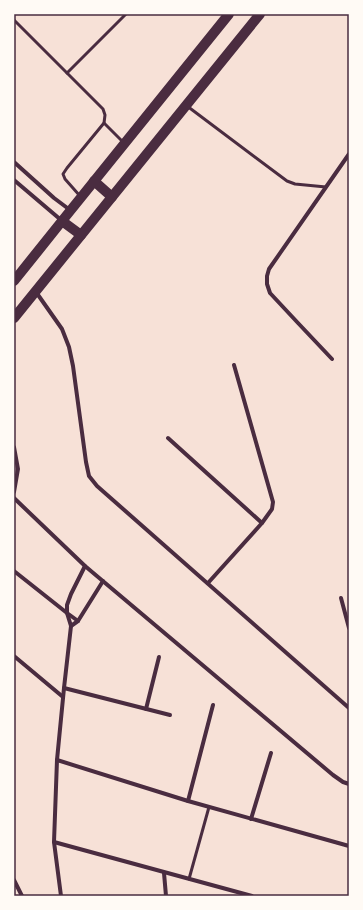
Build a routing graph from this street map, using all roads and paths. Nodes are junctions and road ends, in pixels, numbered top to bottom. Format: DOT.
graph roads {
  1 [pos="126,14"];
  2 [pos="229,14"];
  3 [pos="260,14"];
  4 [pos="14,20"];
  5 [pos="67,73"];
  6 [pos="186,105"];
  7 [pos="104,123"];
  8 [pos="125,144"];
  9 [pos="349,154"];
  10 [pos="14,162"];
  11 [pos="14,180"];
  12 [pos="94,181"];
  13 [pos="326,187"];
  14 [pos="81,197"];
  15 [pos="112,197"];
  16 [pos="70,211"];
  17 [pos="62,221"];
  18 [pos="82,235"];
  19 [pos="14,281"];
  20 [pos="36,292"];
  21 [pos="14,318"];
  22 [pos="332,359"];
  23 [pos="234,365"];
  24 [pos="168,438"];
  25 [pos="14,447"];
  26 [pos="14,492"];
  27 [pos="14,498"];
  28 [pos="262,523"];
  29 [pos="85,566"];
  30 [pos="14,571"];
  31 [pos="103,581"];
  32 [pos="208,583"];
  33 [pos="341,598"];
  34 [pos="67,613"];
  35 [pos="78,621"];
  36 [pos="72,626"];
  37 [pos="349,628"];
  38 [pos="14,656"];
  39 [pos="159,657"];
  40 [pos="64,688"];
  41 [pos="63,697"];
  42 [pos="213,705"];
  43 [pos="349,708"];
  44 [pos="146,709"];
  45 [pos="170,715"];
  46 [pos="271,753"];
  47 [pos="57,760"];
  48 [pos="349,784"];
  49 [pos="188,802"];
  50 [pos="209,807"];
  51 [pos="251,819"];
  52 [pos="54,842"];
  53 [pos="349,846"];
  54 [pos="164,873"];
  55 [pos="189,879"];
  56 [pos="14,880"];
  57 [pos="22,896"];
  58 [pos="61,896"];
  59 [pos="166,896"];
  60 [pos="252,896"];
  1 -- 5 [label="lane"];
  2 -- 8 [label="main road"];
  3 -- 6 [label="main road"];
  4 -- 5 [label="lane"];
  5 -- 7 [label="lane"];
  6 -- 13 [label="lane"];
  6 -- 15 [label="main road"];
  7 -- 8 [label="lane"];
  7 -- 14 [label="lane"];
  8 -- 12 [label="main road"];
  9 -- 13 [label="street"];
  10 -- 16 [label="street"];
  11 -- 17 [label="street"];
  12 -- 14 [label="main road"];
  12 -- 15 [label="main road"];
  13 -- 22 [label="street"];
  14 -- 16 [label="main road"];
  15 -- 18 [label="main road"];
  16 -- 17 [label="main road"];
  17 -- 18 [label="main road"];
  17 -- 19 [label="main road"];
  18 -- 20 [label="main road"];
  20 -- 21 [label="main road"];
  20 -- 32 [label="street"];
  23 -- 28 [label="street"];
  24 -- 28 [label="street"];
  25 -- 26 [label="street"];
  27 -- 29 [label="street"];
  28 -- 32 [label="street"];
  29 -- 31 [label="street"];
  29 -- 34 [label="street"];
  30 -- 34 [label="street"];
  31 -- 35 [label="street"];
  31 -- 48 [label="street"];
  32 -- 43 [label="street"];
  33 -- 37 [label="street"];
  34 -- 35 [label="street"];
  34 -- 36 [label="street"];
  35 -- 36 [label="street"];
  36 -- 40 [label="street"];
  38 -- 41 [label="street"];
  39 -- 44 [label="street"];
  40 -- 41 [label="street"];
  40 -- 44 [label="street"];
  41 -- 47 [label="street"];
  42 -- 49 [label="street"];
  44 -- 45 [label="street"];
  46 -- 51 [label="street"];
  47 -- 49 [label="street"];
  47 -- 52 [label="street"];
  49 -- 50 [label="street"];
  50 -- 51 [label="street"];
  50 -- 55 [label="lane"];
  51 -- 53 [label="street"];
  52 -- 54 [label="street"];
  52 -- 58 [label="street"];
  54 -- 55 [label="street"];
  54 -- 59 [label="street"];
  55 -- 60 [label="street"];
  56 -- 57 [label="street"];
}
